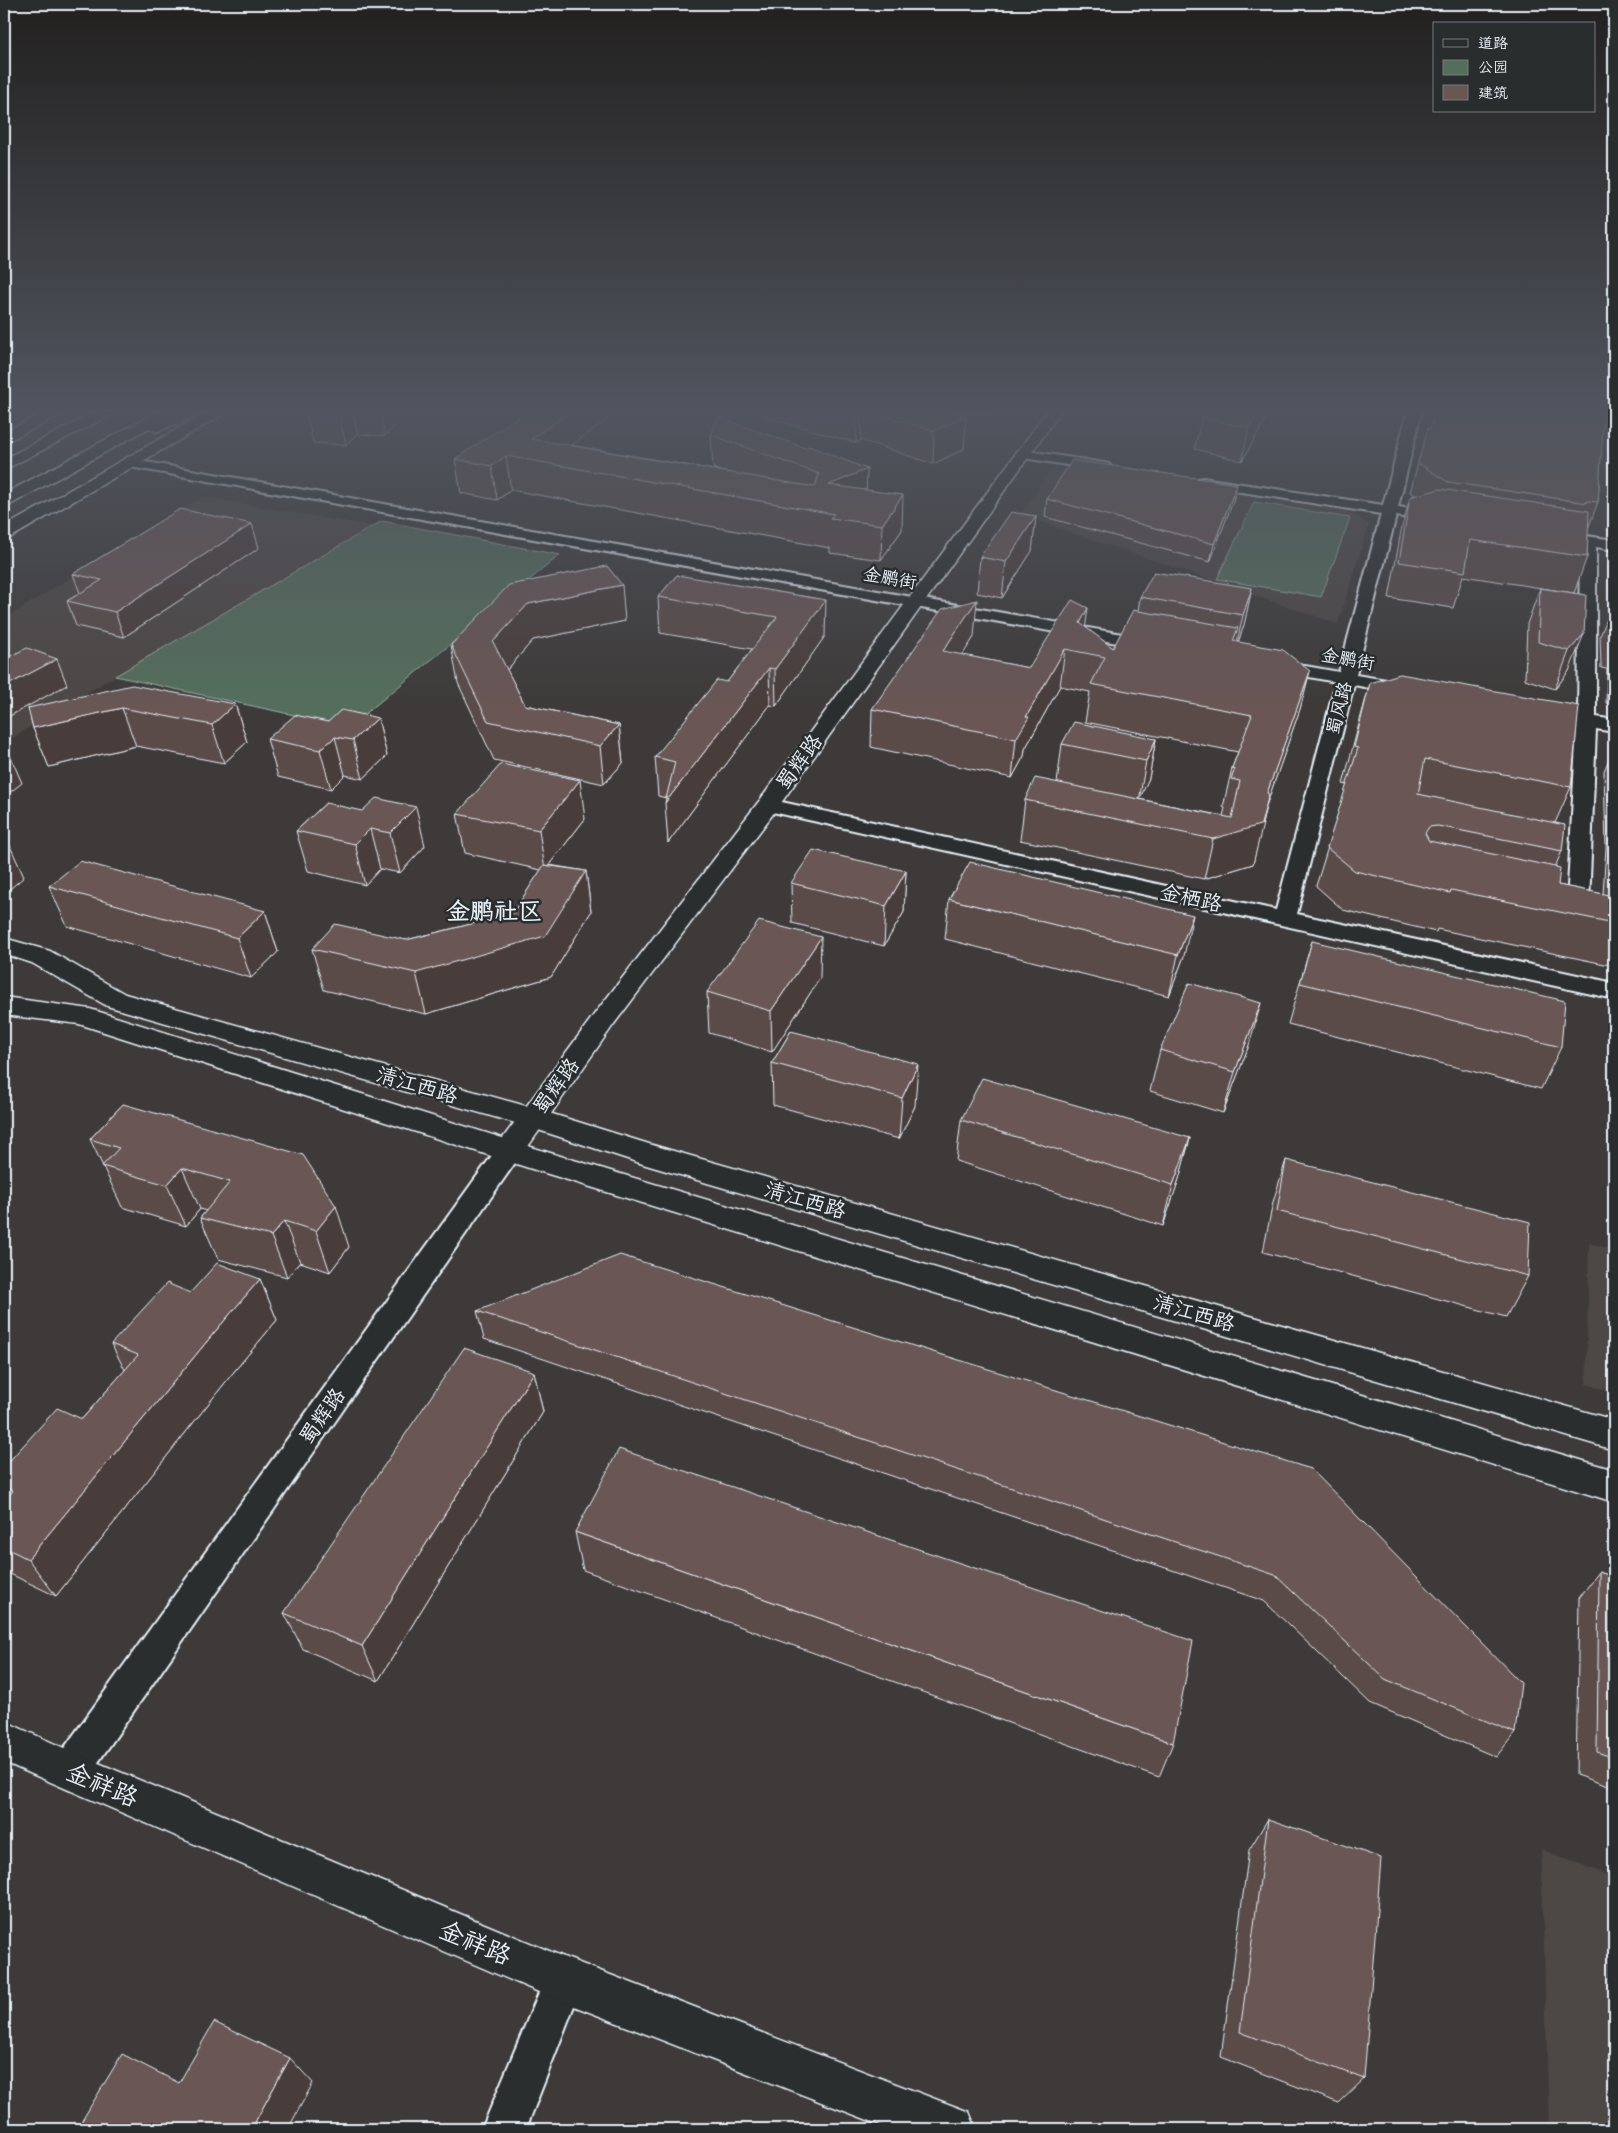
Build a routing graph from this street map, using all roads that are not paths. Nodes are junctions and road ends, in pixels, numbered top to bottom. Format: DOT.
graph roads {
  1 [pos="47,510"];
  2 [pos="393,510"];
  3 [pos="982,510"];
  4 [pos="1386,510"];
  5 [pos="1389,510"];
  6 [pos="1456,521"];
  7 [pos="4,534"];
  8 [pos="1541,534"];
  9 [pos="1588,541"];
  10 [pos="1614,545"];
  11 [pos="916,602"];
  12 [pos="1171,648"];
  13 [pos="1258,663"];
  14 [pos="1346,679"];
  15 [pos="1423,692"];
  16 [pos="1529,711"];
  17 [pos="1587,721"];
  18 [pos="1614,726"];
  19 [pos="768,805"];
  20 [pos="1578,905"];
  21 [pos="1285,918"];
  22 [pos="4,946"];
  23 [pos="14,969"];
  24 [pos="1614,991"];
  25 [pos="4,994"];
  26 [pos="116,1000"];
  27 [pos="4,1006"];
  28 [pos="81,1014"];
  29 [pos="533,1118"];
  30 [pos="510,1150"];
  31 [pos="1614,1435"];
  32 [pos="1614,1486"];
  33 [pos="4,1741"];
  34 [pos="70,1771"];
  35 [pos="564,1980"];
  36 [pos="504,2129"];
  37 [pos="952,2129"];
  1 -- 7 [label="main road"];
  2 -- 11 [label="street, 金鹏街"];
  3 -- 11 [label="main road, 蜀辉路"];
  4 -- 5 [label="street"];
  5 -- 6 [label="street"];
  5 -- 14 [label="street, 蜀风路"];
  8 -- 9 [label="street"];
  9 -- 10 [label="street"];
  9 -- 17 [label="street"];
  11 -- 12 [label="street, 金鹏街"];
  11 -- 19 [label="main road, 蜀辉路"];
  13 -- 14 [label="street, 金鹏街"];
  14 -- 15 [label="street, 金鹏街"];
  14 -- 21 [label="street, 蜀风路"];
  16 -- 17 [label="street"];
  17 -- 18 [label="street"];
  17 -- 20 [label="street"];
  19 -- 21 [label="street, 金栖路"];
  19 -- 29 [label="main road, 蜀辉路"];
  21 -- 24 [label="street, 金栖路"];
  22 -- 26 [label="main road, 清江西路"];
  23 -- 26 [label="main road"];
  25 -- 28 [label="main road"];
  26 -- 29 [label="main road, 清江西路"];
  27 -- 28 [label="main road, 清江西路"];
  28 -- 30 [label="main road, 清江西路"];
  29 -- 30 [label="main road, 蜀辉路"];
  29 -- 31 [label="main road, 清江西路"];
  30 -- 32 [label="main road, 清江西路"];
  30 -- 34 [label="street, 蜀辉路"];
  33 -- 34 [label="main road, 金祥路"];
  34 -- 35 [label="main road, 金祥路"];
  35 -- 36 [label="street"];
  35 -- 37 [label="main road, 金祥路"];
}
